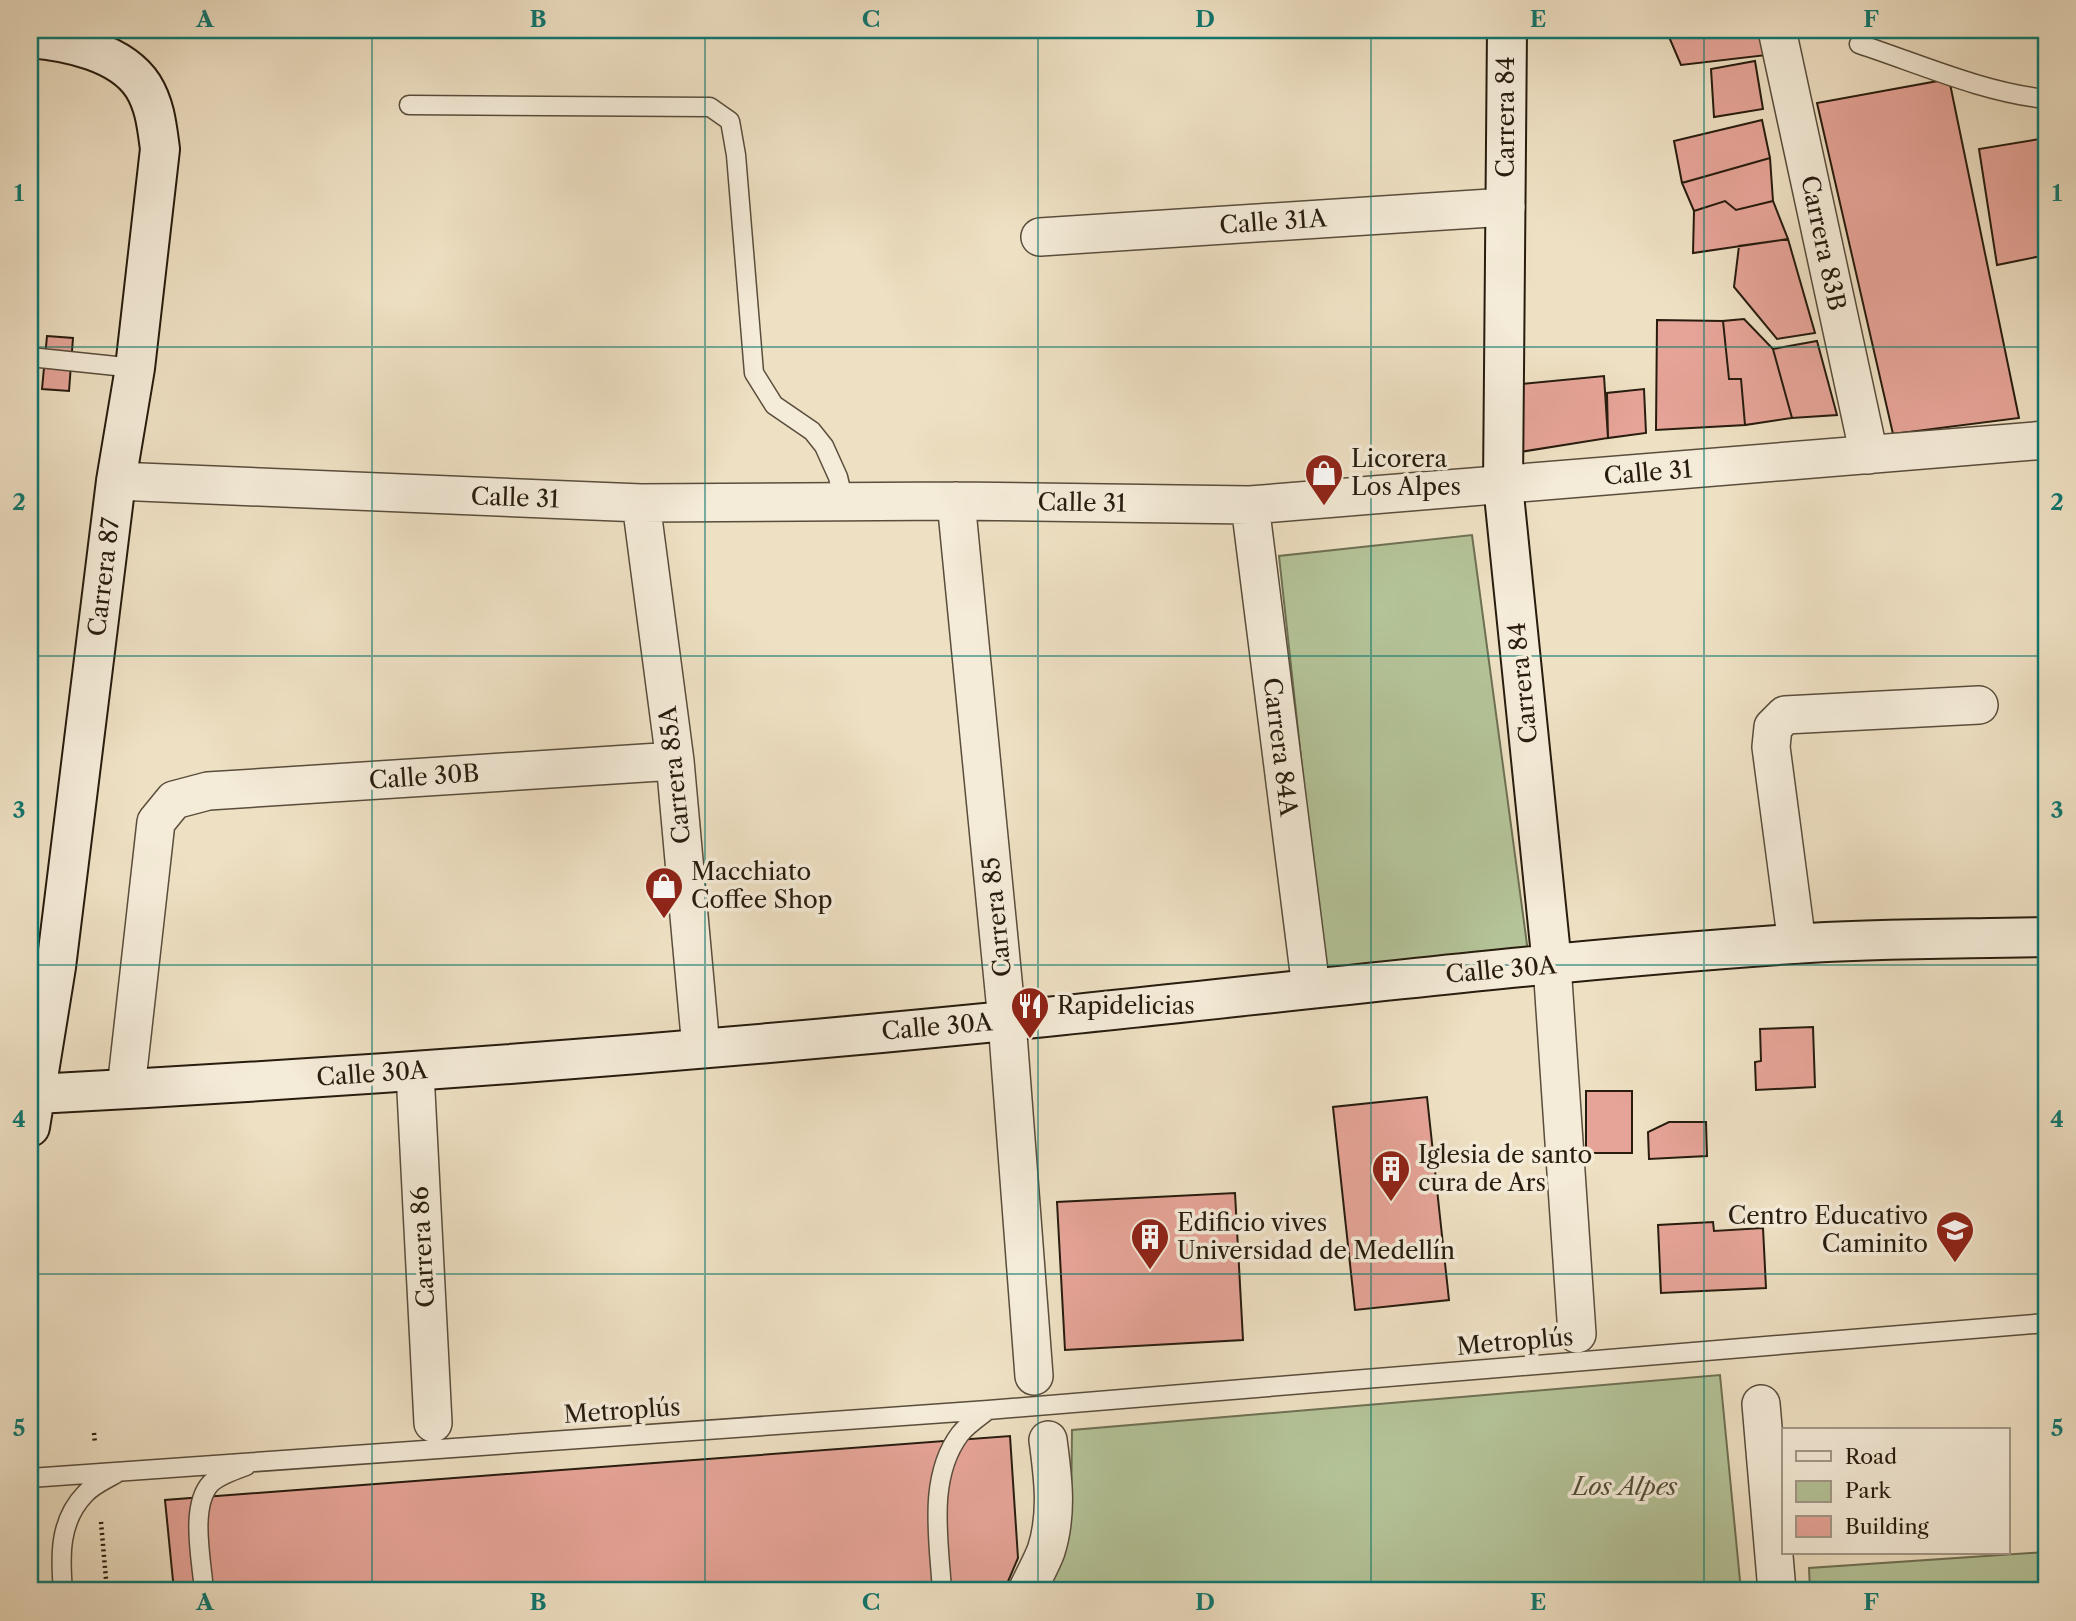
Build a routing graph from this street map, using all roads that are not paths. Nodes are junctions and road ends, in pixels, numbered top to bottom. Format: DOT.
graph roads {
  1 [pos="1507,30"];
  2 [pos="1777,30"];
  3 [pos="30,38"];
  4 [pos="1859,44"];
  5 [pos="2046,99"];
  6 [pos="408,105"];
  7 [pos="1506,207"];
  8 [pos="1040,237"];
  9 [pos="30,357"];
  10 [pos="135,368"];
  11 [pos="2046,440"];
  12 [pos="1869,455"];
  13 [pos="116,481"];
  14 [pos="1503,485"];
  15 [pos="956,501"];
  16 [pos="844,502"];
  17 [pos="641,503"];
  18 [pos="1250,505"];
  19 [pos="1979,705"];
  20 [pos="675,761"];
  21 [pos="2046,937"];
  22 [pos="1797,944"];
  23 [pos="43,964"];
  24 [pos="1552,965"];
  25 [pos="1311,988"];
  26 [pos="1007,1021"];
  27 [pos="701,1048"];
  28 [pos="415,1072"];
  29 [pos="126,1089"];
  30 [pos="33,1111"];
  31 [pos="2046,1323"];
  32 [pos="1577,1334"];
  33 [pos="1034,1376"];
  34 [pos="1760,1404"];
  35 [pos="988,1410"];
  36 [pos="433,1423"];
  37 [pos="1048,1440"];
  38 [pos="259,1461"];
  39 [pos="120,1471"];
  40 [pos="30,1478"];
  41 [pos="63,1591"];
  42 [pos="204,1591"];
  43 [pos="942,1591"];
  44 [pos="1027,1591"];
  45 [pos="1777,1591"];
  1 -- 7 [label="street, Carrera 84"];
  2 -- 12 [label="street, Carrera 83B"];
  3 -- 10 [label="street, Carrera 87"];
  4 -- 5 [label="lane"];
  6 -- 16 [label="lane"];
  7 -- 8 [label="street, Calle 31A"];
  7 -- 14 [label="street, Carrera 84"];
  9 -- 10 [label="lane"];
  10 -- 13 [label="street, Carrera 87"];
  11 -- 12 [label="street, Calle 31"];
  12 -- 14 [label="street, Calle 31"];
  13 -- 17 [label="street, Calle 31"];
  13 -- 23 [label="street, Carrera 87"];
  14 -- 18 [label="street, Calle 31"];
  14 -- 24 [label="street, Carrera 84"];
  15 -- 16 [label="street, Calle 31"];
  15 -- 18 [label="street, Calle 31"];
  15 -- 26 [label="street, Carrera 85"];
  16 -- 17 [label="street, Calle 31"];
  17 -- 20 [label="street, Carrera 85A"];
  18 -- 25 [label="street, Carrera 84A"];
  19 -- 22 [label="street"];
  20 -- 27 [label="street, Carrera 85A"];
  20 -- 29 [label="street, Calle 30B"];
  21 -- 22 [label="street, Calle 30A"];
  22 -- 24 [label="street, Calle 30A"];
  23 -- 30 [label="street, Carrera 87"];
  24 -- 25 [label="street, Calle 30A"];
  24 -- 32 [label="street, Carrera 84"];
  25 -- 26 [label="street, Calle 30A"];
  26 -- 27 [label="street, Calle 30A"];
  26 -- 33 [label="street, Carrera 85"];
  27 -- 28 [label="street, Calle 30A"];
  28 -- 29 [label="street, Calle 30A"];
  28 -- 36 [label="street, Carrera 86"];
  29 -- 30 [label="street, Calle 30A"];
  31 -- 35 [label="lane, Metroplús"];
  34 -- 45 [label="street"];
  35 -- 38 [label="lane, Metroplús"];
  35 -- 43 [label="lane"];
  37 -- 44 [label="street"];
  38 -- 39 [label="lane, Metroplús"];
  38 -- 42 [label="lane, Metroplús"];
  39 -- 40 [label="lane, Metroplús"];
  39 -- 41 [label="lane, Metroplús"];
}
